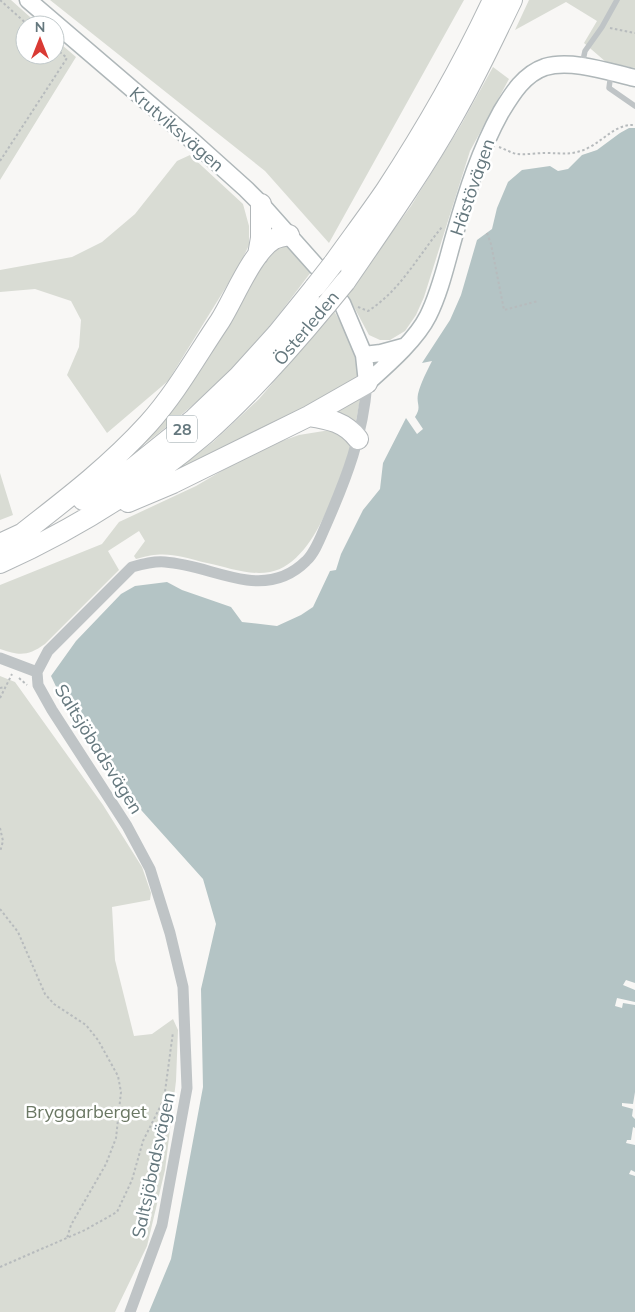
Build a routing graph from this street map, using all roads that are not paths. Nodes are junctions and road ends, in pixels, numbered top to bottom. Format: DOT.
graph roads {
  1 [pos="28,0"];
  2 [pos="493,0"];
  3 [pos="512,0"];
  4 [pos="617,0"];
  5 [pos="582,67"];
  6 [pos="611,72"];
  7 [pos="635,78"];
  8 [pos="635,106"];
  9 [pos="261,204"];
  10 [pos="289,235"];
  11 [pos="258,256"];
  12 [pos="322,273"];
  13 [pos="341,305"];
  14 [pos="403,347"];
  15 [pos="364,355"];
  16 [pos="367,383"];
  17 [pos="309,416"];
  18 [pos="358,439"];
  19 [pos="91,515"];
  20 [pos="19,536"];
  21 [pos="0,544"];
  22 [pos="0,563"];
  23 [pos="0,658"];
  24 [pos="37,672"];
  25 [pos="130,1312"];
  1 -- 9 [label="street, Krutviksvägen"];
  2 -- 12 [label="highway, Österleden / 28"];
  3 -- 13 [label="highway, Österleden / 28, bridge"];
  4 -- 5 [label="lane"];
  5 -- 6 [label="street, Hästövägen"];
  5 -- 14 [label="street, Hästövägen"];
  6 -- 7 [label="street, Hästövägen"];
  6 -- 8 [label="lane"];
  9 -- 10 [label="street, Krutviksvägen"];
  9 -- 11 [label="highway"];
  10 -- 11 [label="highway"];
  10 -- 12 [label="street, Krutviksvägen"];
  11 -- 20 [label="highway"];
  12 -- 20 [label="highway, Österleden / 28"];
  13 -- 15 [label="street"];
  13 -- 19 [label="highway, Österleden / 28"];
  14 -- 15 [label="street"];
  14 -- 16 [label="street, Hästövägen"];
  15 -- 16 [label="street"];
  16 -- 17 [label="highway"];
  16 -- 18 [label="street, Saltsjöbadsvägen"];
  17 -- 18 [label="highway"];
  17 -- 19 [label="highway"];
  18 -- 24 [label="street, Saltsjöbadsvägen"];
  19 -- 22 [label="highway, Österleden / 28"];
  20 -- 21 [label="highway, Österleden / 28"];
  23 -- 24 [label="street"];
  24 -- 25 [label="street, Saltsjöbadsvägen"];
}
